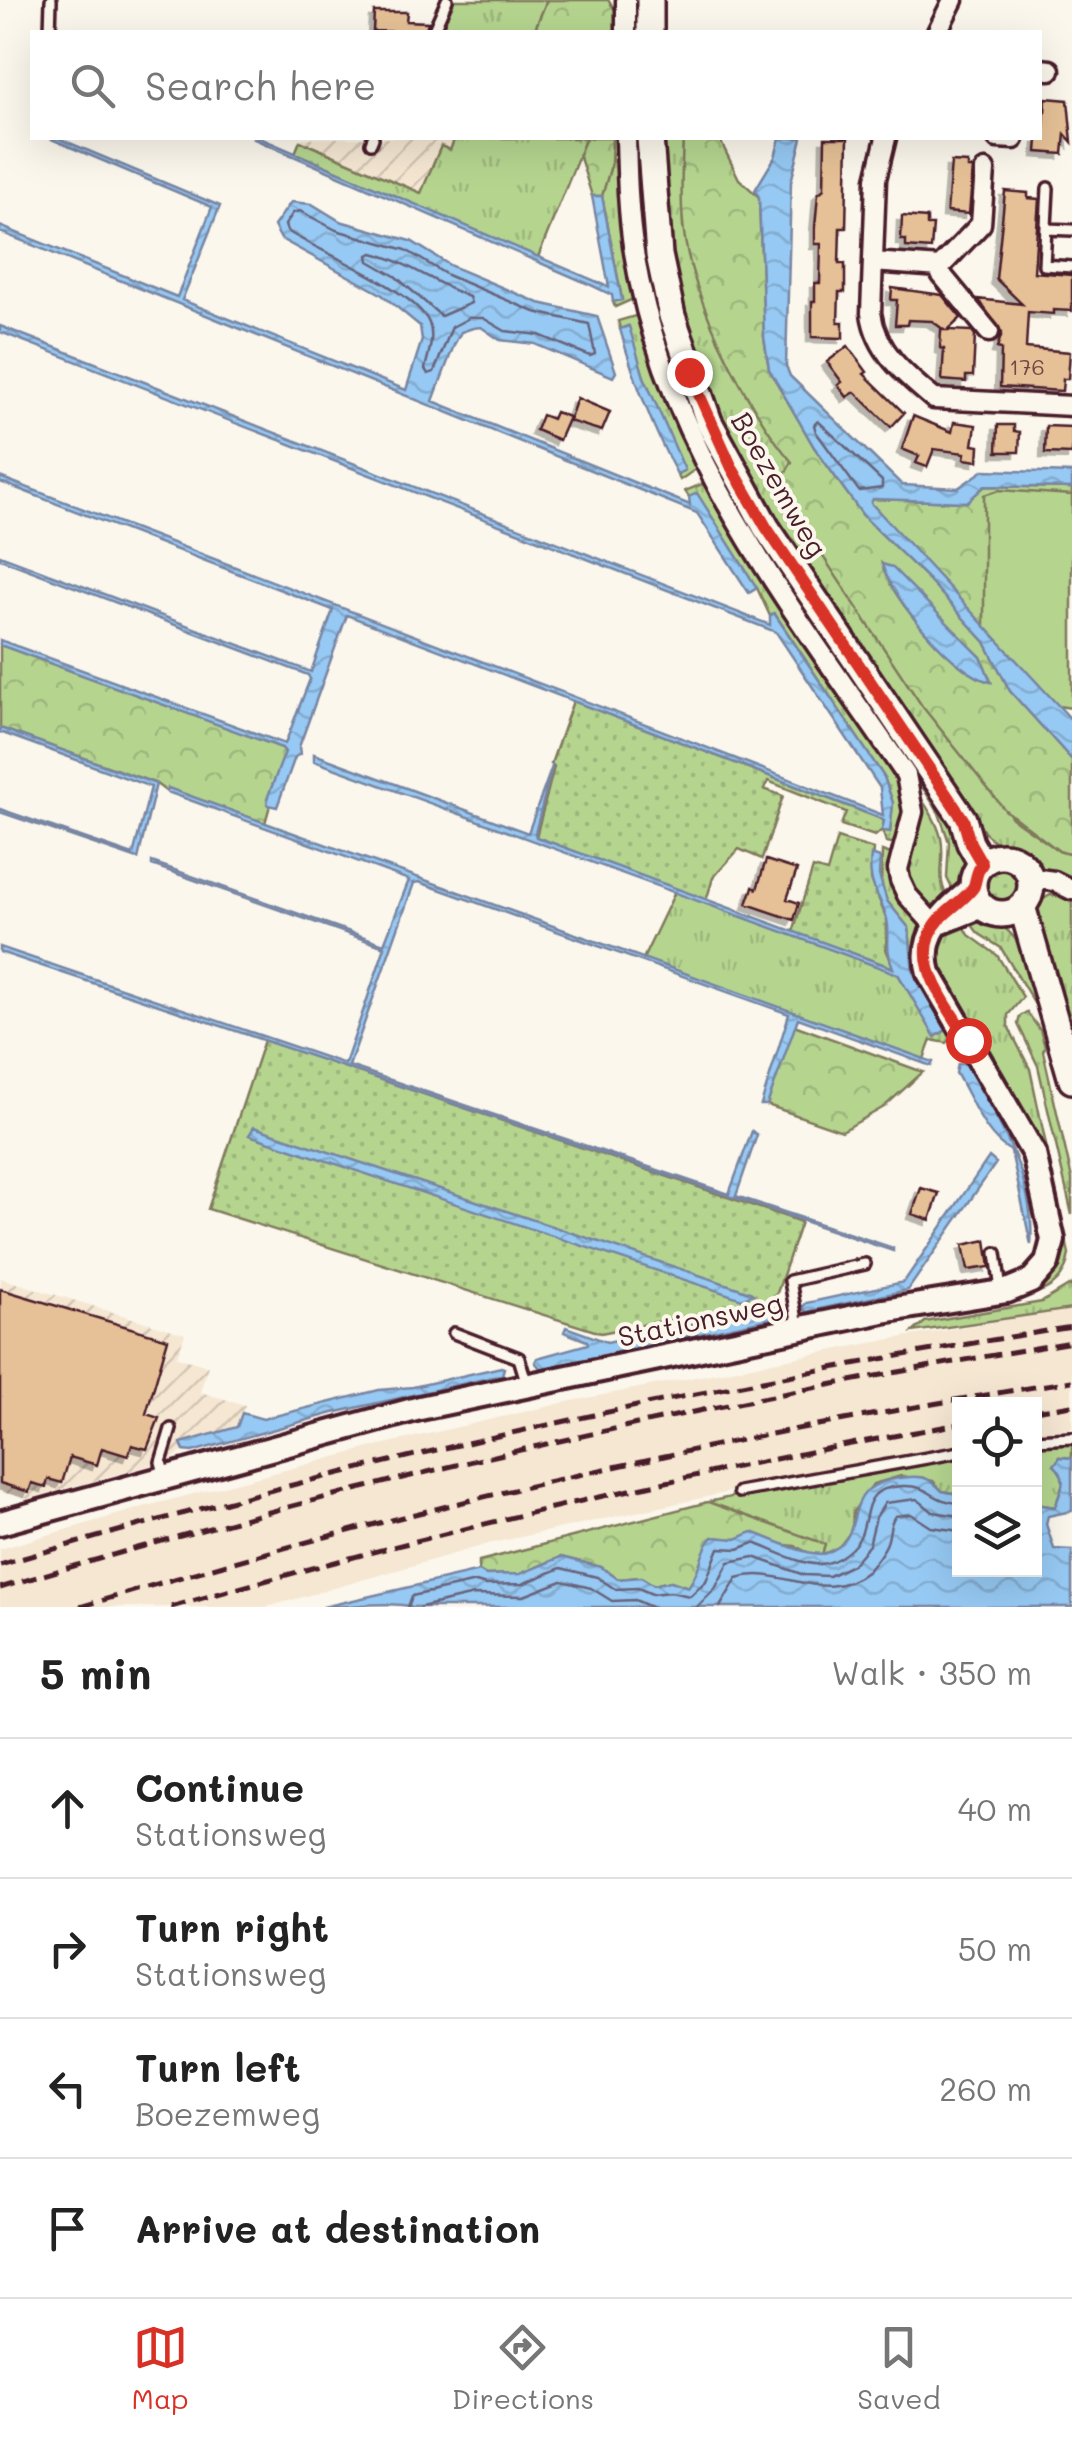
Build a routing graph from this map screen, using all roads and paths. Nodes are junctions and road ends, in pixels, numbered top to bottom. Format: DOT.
graph roads {
  1 [pos="50,0"];
  2 [pos="447,0"];
  3 [pos="626,0"];
  4 [pos="650,0"];
  5 [pos="954,0"];
  6 [pos="50,30"];
  7 [pos="434,30"];
  8 [pos="626,30"];
  9 [pos="650,30"];
  10 [pos="938,30"];
  11 [pos="626,140"];
  12 [pos="650,140"];
  13 [pos="886,140"];
  14 [pos="985,170"];
  15 [pos="1048,188"];
  16 [pos="1046,229"];
  17 [pos="1072,230"];
  18 [pos="873,262"];
  19 [pos="940,267"];
  20 [pos="1072,267"];
  21 [pos="989,332"];
  22 [pos="1072,406"];
  23 [pos="1003,888"];
  24 [pos="1070,888"];
  25 [pos="934,925"];
  26 [pos="1072,1080"];
  27 [pos="996,1254"];
  28 [pos="865,1264"];
  29 [pos="1002,1292"];
  30 [pos="798,1328"];
  31 [pos="454,1333"];
  32 [pos="528,1387"];
  33 [pos="172,1428"];
  34 [pos="1072,1438"];
  35 [pos="1042,1440"];
  36 [pos="952,1453"];
  37 [pos="165,1476"];
  38 [pos="739,1492"];
  39 [pos="0,1523"];
  1 -- 6 [label="lane"];
  2 -- 7 [label="lane"];
  3 -- 8 [label="street"];
  4 -- 9 [label="main road"];
  5 -- 10 [label="street"];
  11 -- 25 [label="street"];
  12 -- 23 [label="main road, Boezemweg"];
  13 -- 18 [label="street"];
  14 -- 19 [label="street"];
  15 -- 16 [label="lane"];
  16 -- 17 [label="lane"];
  16 -- 20 [label="lane"];
  18 -- 19 [label="street"];
  18 -- 22 [label="street"];
  19 -- 21 [label="street"];
  23 -- 24 [label="street"];
  23 -- 25 [label="street"];
  23 -- 26 [label="main road"];
  25 -- 29 [label="street, Stationsweg"];
  27 -- 29 [label="lane"];
  28 -- 30 [label="lane"];
  29 -- 30 [label="street, Stationsweg"];
  30 -- 32 [label="street, Stationsweg"];
  31 -- 32 [label="lane"];
  32 -- 37 [label="street, Stationsweg"];
  33 -- 37 [label="lane"];
  34 -- 35 [label="lane"];
  36 -- 38 [label="lane"];
  37 -- 39 [label="street, Stationsweg"];
}
